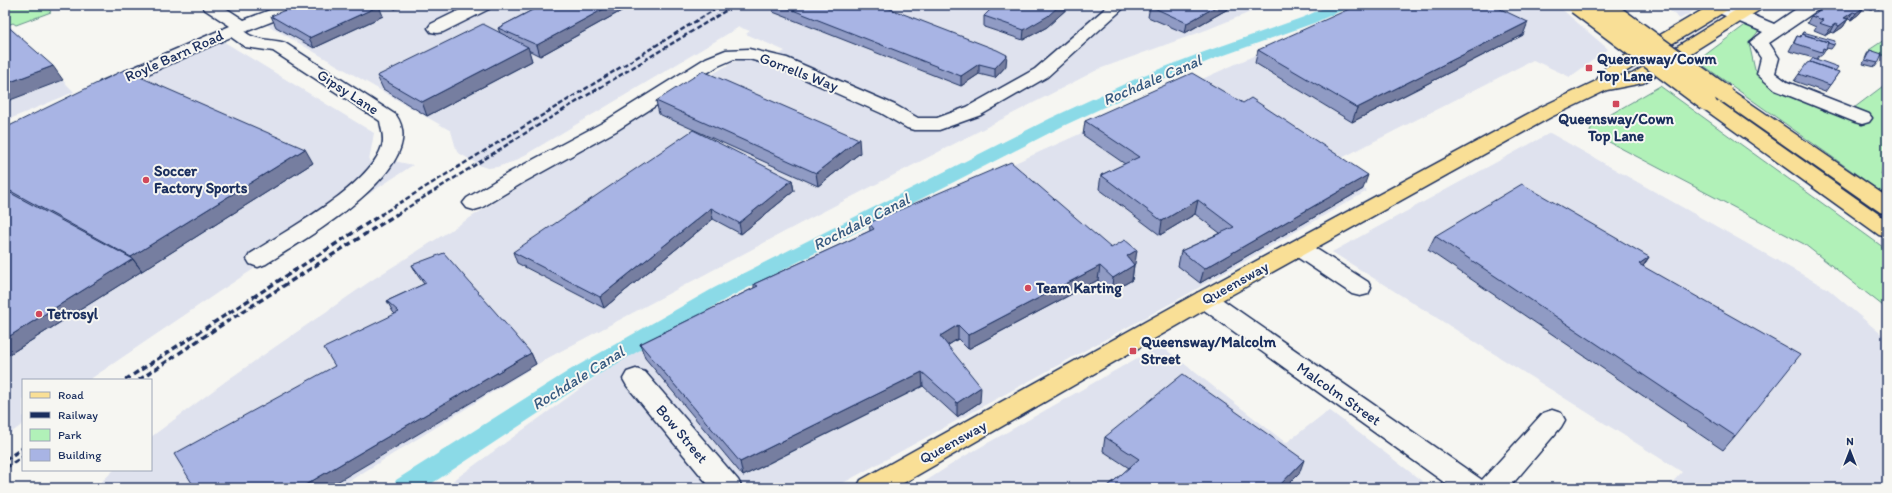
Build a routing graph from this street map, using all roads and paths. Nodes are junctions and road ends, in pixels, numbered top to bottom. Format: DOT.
graph roads {
  1 [pos="210,5"];
  2 [pos="298,5"];
  3 [pos="483,5"];
  4 [pos="1119,5"];
  5 [pos="1577,5"];
  6 [pos="1602,5"];
  7 [pos="1754,5"];
  8 [pos="1813,5"];
  9 [pos="1722,6"];
  10 [pos="1739,15"];
  11 [pos="239,28"];
  12 [pos="438,28"];
  13 [pos="1776,31"];
  14 [pos="1602,85"];
  15 [pos="91,93"];
  16 [pos="1715,98"];
  17 [pos="1862,118"];
  18 [pos="474,203"];
  19 [pos="1887,207"];
  20 [pos="1887,230"];
  21 [pos="1299,248"];
  22 [pos="258,258"];
  23 [pos="1360,288"];
  24 [pos="1206,299"];
  25 [pos="636,379"];
  26 [pos="1552,420"];
  27 [pos="728,488"];
  28 [pos="871,488"];
  29 [pos="1473,488"];
  30 [pos="1492,488"];
  1 -- 11 [label="street, Gipsy Lane"];
  2 -- 11 [label="street, Royle Barn Road"];
  3 -- 12 [label="street"];
  4 -- 18 [label="street, Gorrells Way"];
  5 -- 16 [label="main road, bridge"];
  6 -- 16 [label="main road, bridge"];
  7 -- 10 [label="main road, Queensway"];
  8 -- 13 [label="street"];
  9 -- 10 [label="street"];
  9 -- 14 [label="main road, Queensway"];
  10 -- 13 [label="street"];
  10 -- 14 [label="main road, Queensway"];
  11 -- 15 [label="street, Royle Barn Road"];
  11 -- 22 [label="street, Gipsy Lane"];
  13 -- 17 [label="street"];
  14 -- 21 [label="main road, Queensway"];
  16 -- 19 [label="main road"];
  16 -- 20 [label="main road"];
  21 -- 23 [label="street"];
  21 -- 24 [label="main road, Queensway"];
  24 -- 28 [label="main road, Queensway"];
  24 -- 29 [label="street, Malcolm Street"];
  25 -- 27 [label="street, Bow Street"];
  26 -- 30 [label="street"];
}
